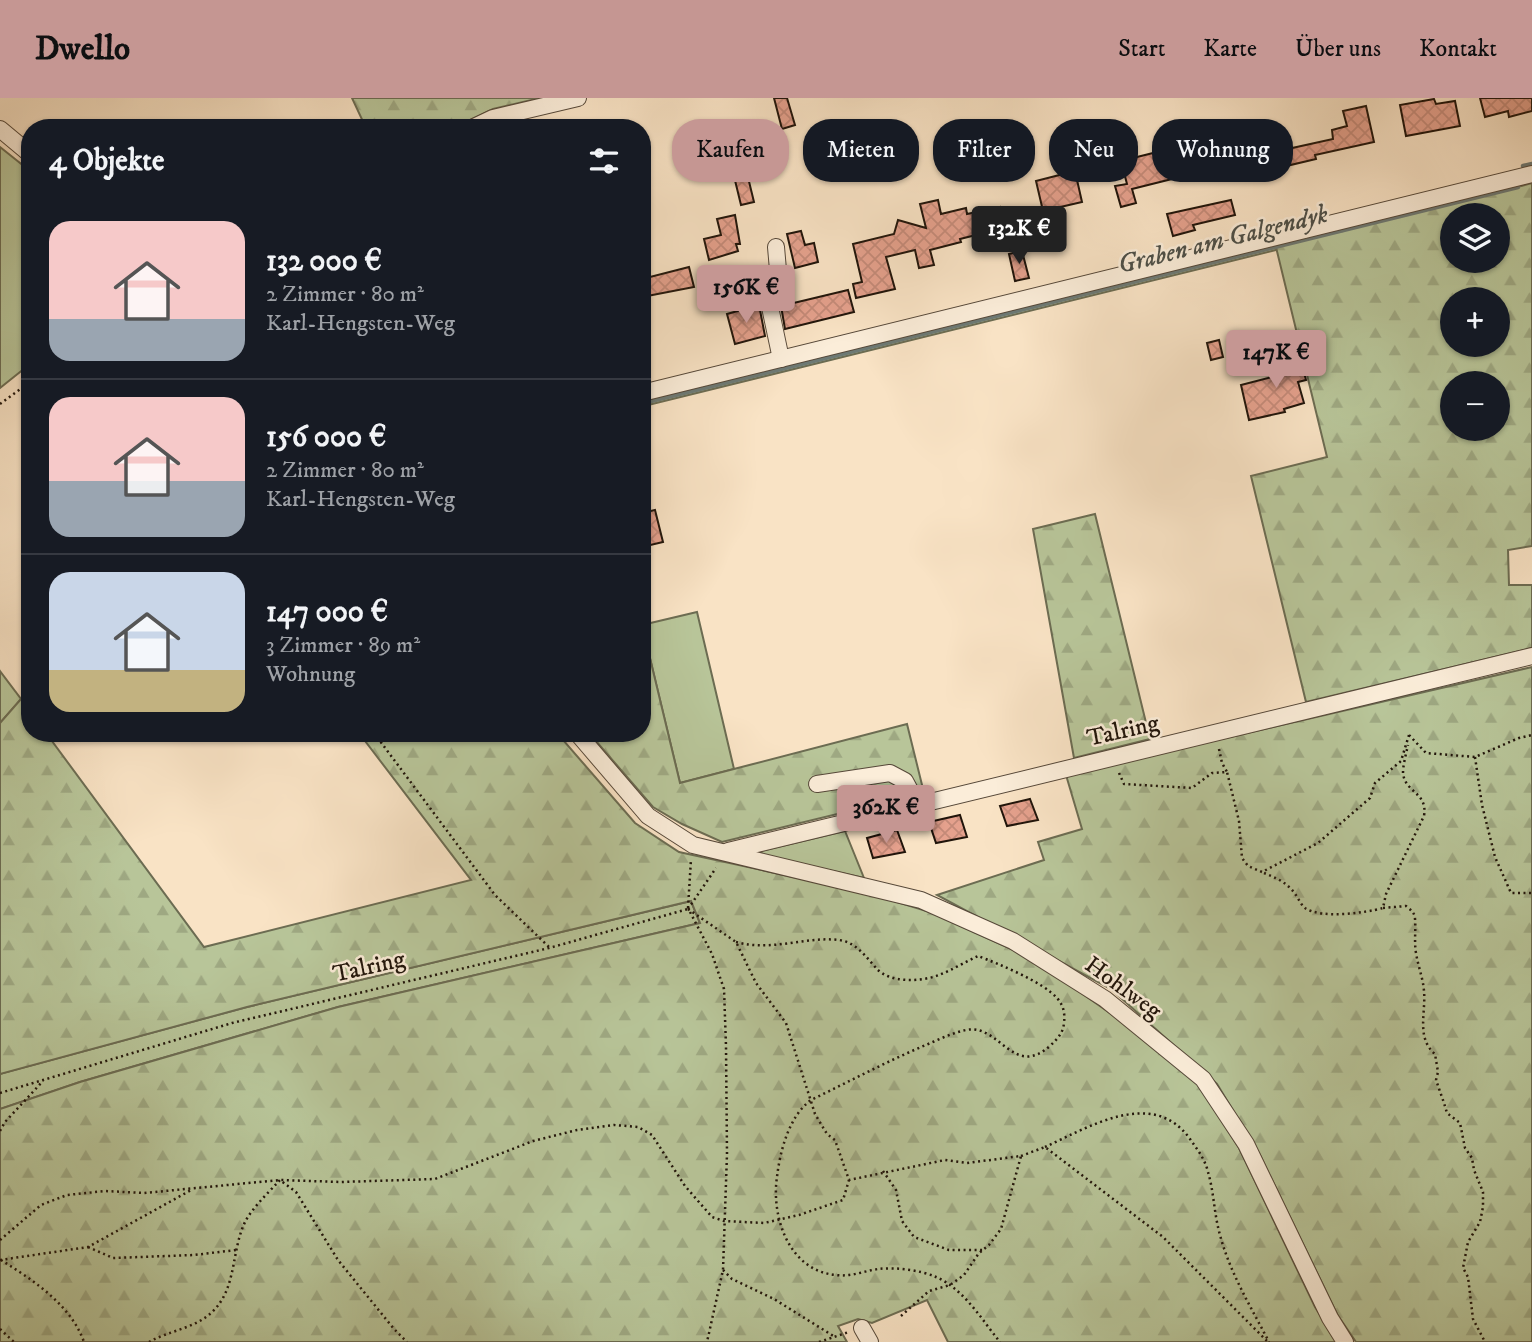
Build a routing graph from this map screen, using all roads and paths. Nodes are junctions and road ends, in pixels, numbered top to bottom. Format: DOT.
graph roads {
  1 [pos="578,98"];
  2 [pos="491,119"];
  3 [pos="0,129"];
  4 [pos="21,146"];
  5 [pos="1532,174"];
  6 [pos="776,247"];
  7 [pos="781,359"];
  8 [pos="21,389"];
  9 [pos="651,391"];
  10 [pos="0,404"];
  11 [pos="1532,656"];
  12 [pos="1211,734"];
  13 [pos="1409,735"];
  14 [pos="1532,736"];
  15 [pos="381,742"];
  16 [pos="585,742"];
  17 [pos="1475,757"];
  18 [pos="1105,759"];
  19 [pos="1227,772"];
  20 [pos="817,784"];
  21 [pos="918,804"];
  22 [pos="693,845"];
  23 [pos="726,851"];
  24 [pos="1262,872"];
  25 [pos="1532,892"];
  26 [pos="1383,908"];
  27 [pos="688,909"];
  28 [pos="736,942"];
  29 [pos="549,948"];
  30 [pos="45,1079"];
  31 [pos="0,1093"];
  32 [pos="811,1100"];
  33 [pos="0,1131"];
  34 [pos="1045,1147"];
  35 [pos="1021,1156"];
  36 [pos="883,1171"];
  37 [pos="279,1180"];
  38 [pos="849,1180"];
  39 [pos="195,1188"];
  40 [pos="779,1218"];
  41 [pos="724,1222"];
  42 [pos="0,1240"];
  43 [pos="88,1247"];
  44 [pos="236,1250"];
  45 [pos="984,1250"];
  46 [pos="0,1260"];
  47 [pos="723,1270"];
  48 [pos="950,1285"];
  49 [pos="901,1316"];
  50 [pos="0,1329"];
  51 [pos="13,1342"];
  52 [pos="84,1342"];
  53 [pos="149,1342"];
  54 [pos="407,1342"];
  55 [pos="707,1342"];
  56 [pos="819,1342"];
  57 [pos="999,1342"];
  58 [pos="1268,1342"];
  59 [pos="1345,1342"];
  60 [pos="1485,1342"];
  1 -- 2 [label="street"];
  3 -- 4 [label="street"];
  5 -- 7 [label="street"];
  6 -- 7 [label="street"];
  7 -- 9 [label="street"];
  8 -- 10 [label="path"];
  11 -- 12 [label="street, Talring"];
  12 -- 18 [label="street, Talring"];
  12 -- 19 [label="path"];
  13 -- 17 [label="path"];
  13 -- 24 [label="path"];
  13 -- 26 [label="path"];
  14 -- 17 [label="path"];
  15 -- 29 [label="path"];
  16 -- 22 [label="street"];
  17 -- 25 [label="path"];
  18 -- 19 [label="path"];
  18 -- 21 [label="street, Talring"];
  19 -- 24 [label="path"];
  20 -- 21 [label="street"];
  21 -- 23 [label="street, Talring"];
  22 -- 23 [label="street, Hohlweg"];
  22 -- 27 [label="path"];
  23 -- 27 [label="path"];
  23 -- 59 [label="street, Hohlweg"];
  24 -- 26 [label="path"];
  26 -- 60 [label="path"];
  27 -- 28 [label="path"];
  27 -- 29 [label="path, Talring"];
  27 -- 41 [label="path"];
  28 -- 32 [label="path"];
  28 -- 32 [label="path"];
  29 -- 30 [label="path, Talring"];
  30 -- 31 [label="path, Talring"];
  30 -- 33 [label="path"];
  32 -- 38 [label="path"];
  32 -- 40 [label="path"];
  34 -- 35 [label="path"];
  34 -- 58 [label="path"];
  34 -- 58 [label="path"];
  35 -- 36 [label="path"];
  35 -- 45 [label="path"];
  36 -- 38 [label="path"];
  36 -- 45 [label="path"];
  37 -- 39 [label="path"];
  37 -- 41 [label="path"];
  37 -- 44 [label="path"];
  37 -- 54 [label="path"];
  38 -- 40 [label="path"];
  39 -- 42 [label="path"];
  39 -- 43 [label="path"];
  40 -- 41 [label="path"];
  40 -- 48 [label="path"];
  41 -- 47 [label="path"];
  43 -- 44 [label="path"];
  43 -- 46 [label="path"];
  44 -- 53 [label="path"];
  45 -- 48 [label="path"];
  46 -- 52 [label="path"];
  47 -- 55 [label="path"];
  47 -- 56 [label="path"];
  48 -- 49 [label="path"];
  48 -- 57 [label="path"];
  50 -- 51 [label="path"];
}
